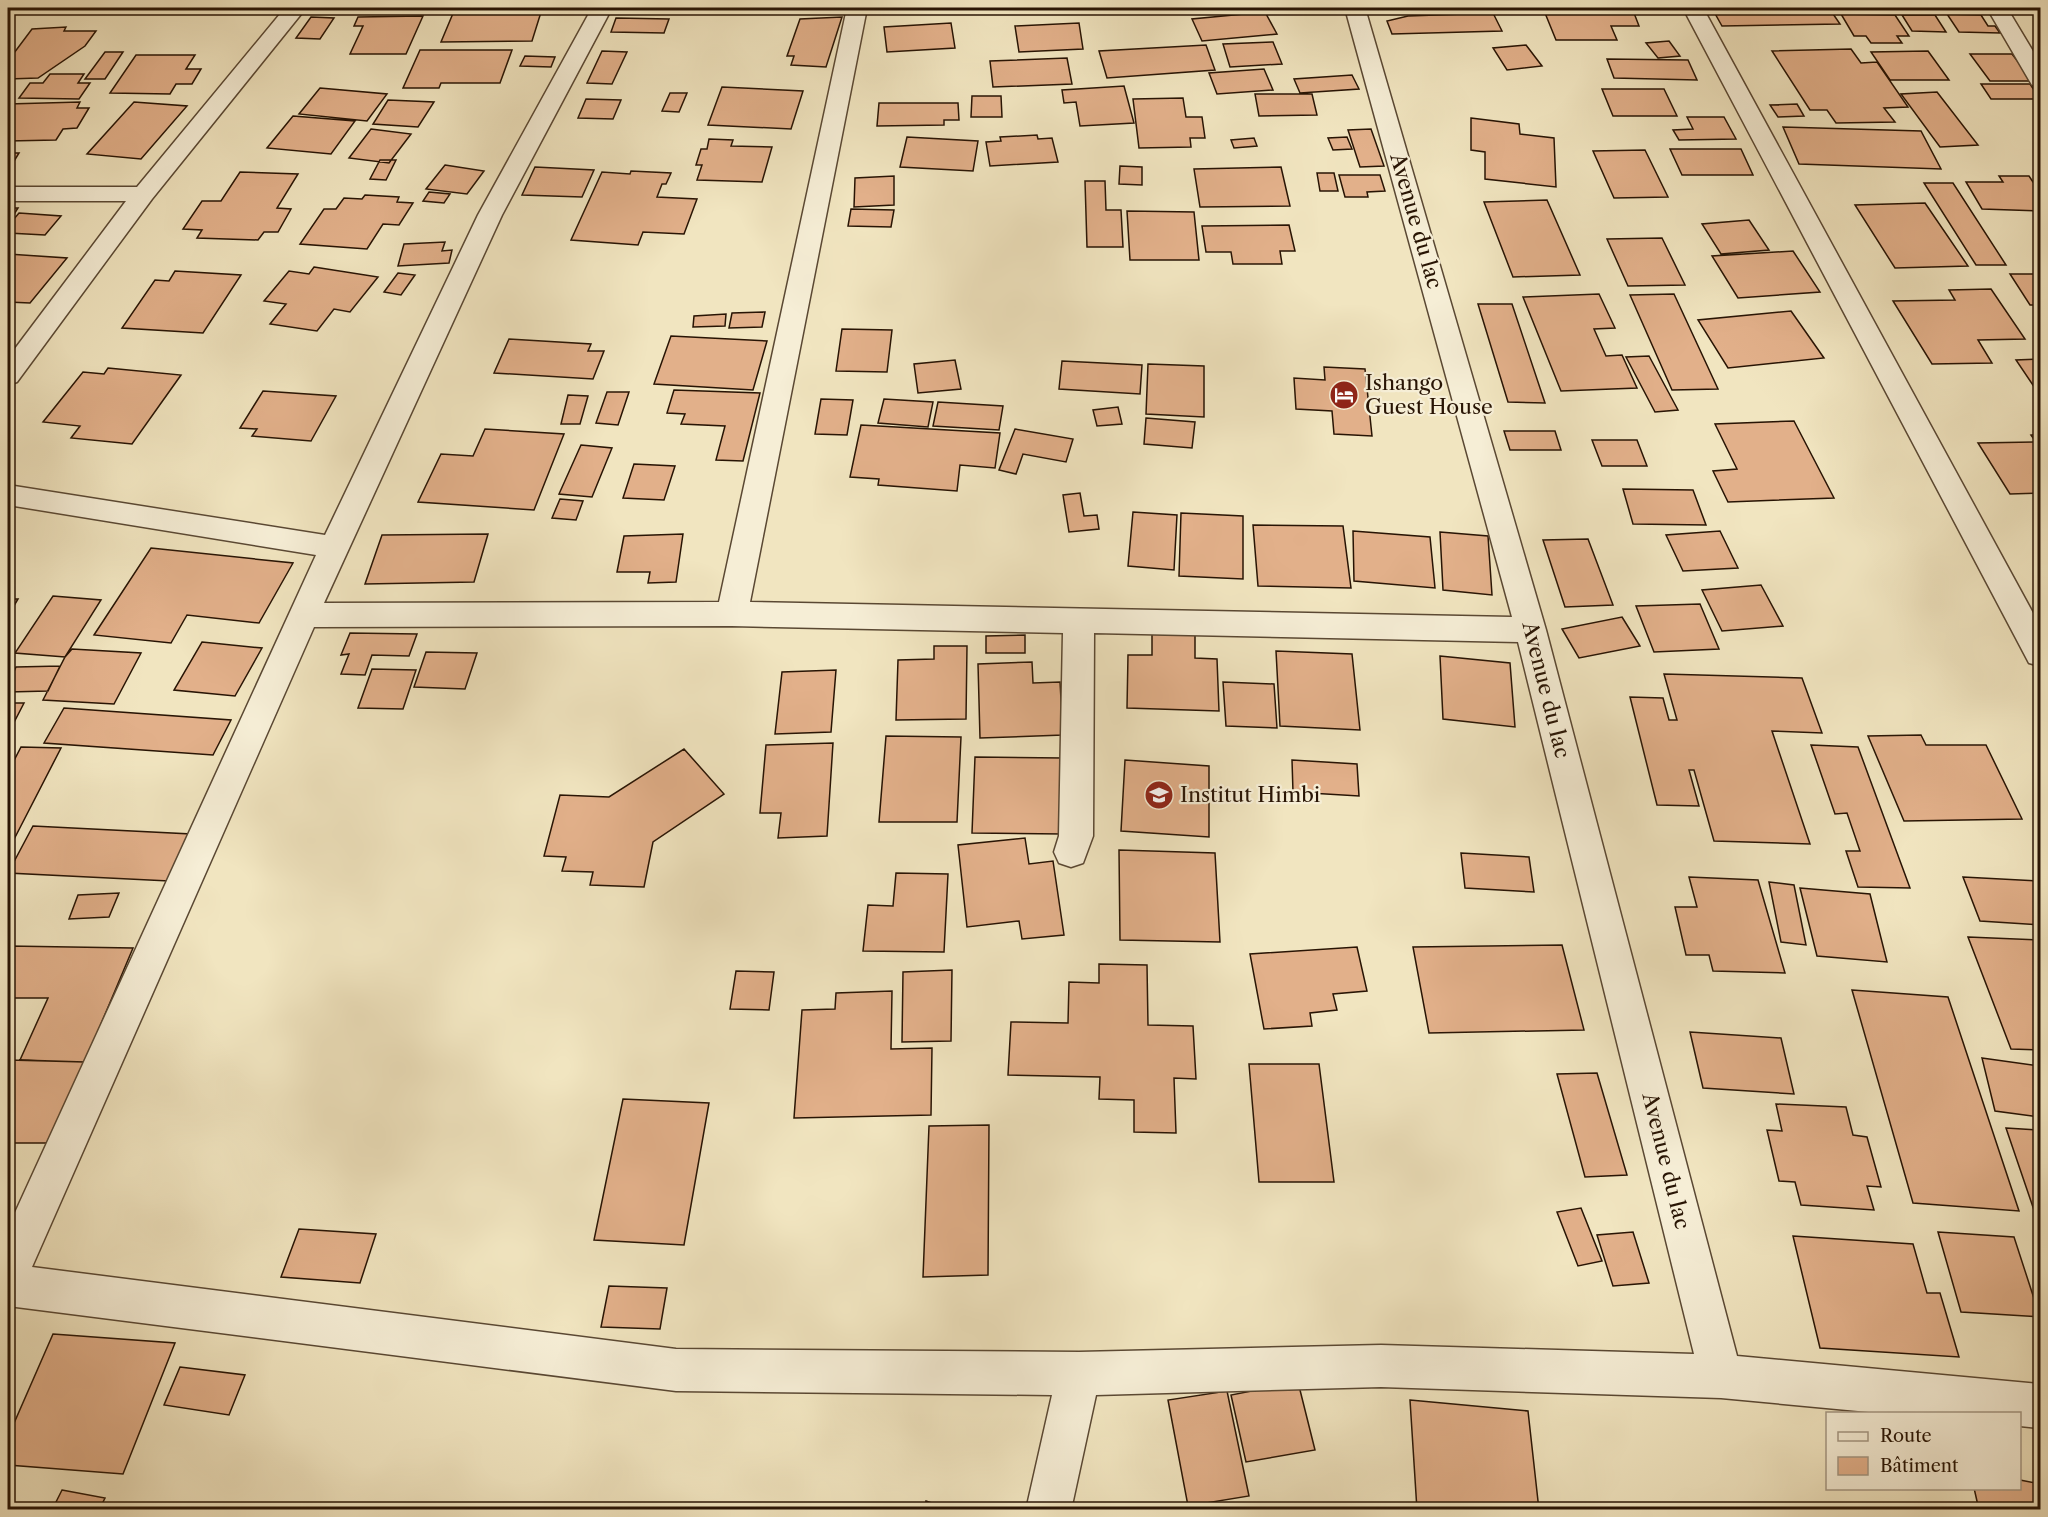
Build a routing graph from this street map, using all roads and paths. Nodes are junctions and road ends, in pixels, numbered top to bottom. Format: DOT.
graph roads {
  1 [pos="296,8"];
  2 [pos="602,8"];
  3 [pos="857,8"];
  4 [pos="1355,8"];
  5 [pos="1693,8"];
  6 [pos="1997,8"];
  7 [pos="2040,80"];
  8 [pos="8,194"];
  9 [pos="144,194"];
  10 [pos="8,376"];
  11 [pos="8,495"];
  12 [pos="334,547"];
  13 [pos="732,614"];
  14 [pos="304,615"];
  15 [pos="1079,621"];
  16 [pos="1530,630"];
  17 [pos="2040,654"];
  18 [pos="1071,852"];
  19 [pos="8,1274"];
  20 [pos="8,1285"];
  21 [pos="1079,1374"];
  22 [pos="1721,1376"];
  23 [pos="2040,1406"];
  24 [pos="1048,1509"];
  1 -- 9 [label="street"];
  2 -- 12 [label="street"];
  3 -- 13 [label="street"];
  4 -- 16 [label="street, Avenue du lac"];
  5 -- 17 [label="street"];
  6 -- 7 [label="street"];
  8 -- 9 [label="street"];
  9 -- 10 [label="street"];
  11 -- 12 [label="street"];
  12 -- 14 [label="street"];
  13 -- 14 [label="street"];
  13 -- 15 [label="street"];
  14 -- 19 [label="street"];
  15 -- 16 [label="street"];
  15 -- 18 [label="street"];
  16 -- 22 [label="street, Avenue du lac"];
  20 -- 21 [label="street"];
  21 -- 22 [label="street"];
  21 -- 24 [label="street"];
  22 -- 23 [label="street"];
}
